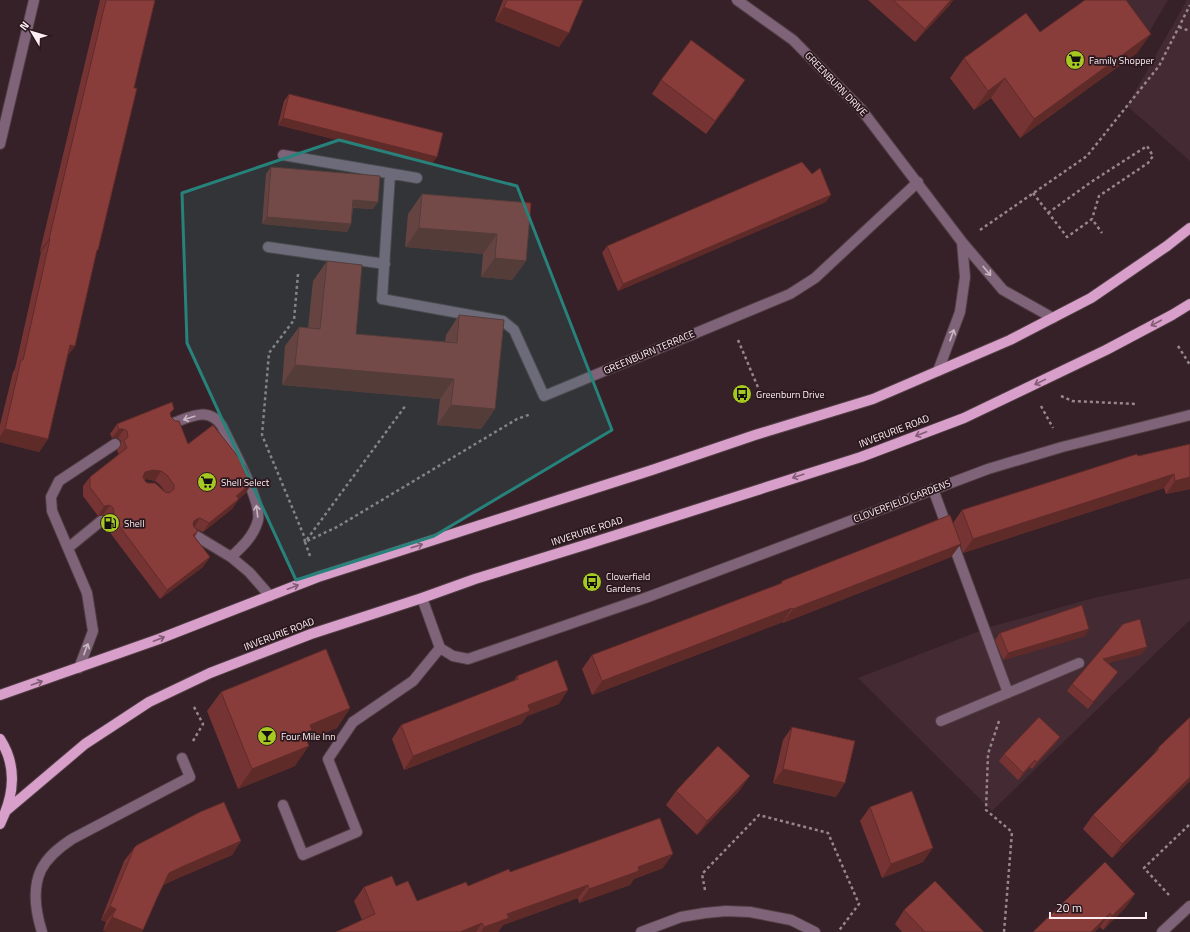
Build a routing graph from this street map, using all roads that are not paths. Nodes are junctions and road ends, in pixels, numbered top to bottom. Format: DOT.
graph roads {
  1 [pos="34,0"];
  2 [pos="737,0"];
  3 [pos="0,144"];
  4 [pos="283,155"];
  5 [pos="390,174"];
  6 [pos="417,178"];
  7 [pos="918,182"];
  8 [pos="1190,228"];
  9 [pos="962,242"];
  10 [pos="268,247"];
  11 [pos="385,264"];
  12 [pos="1190,304"];
  13 [pos="1053,318"];
  14 [pos="938,372"];
  15 [pos="1190,415"];
  16 [pos="170,424"];
  17 [pos="115,444"];
  18 [pos="933,489"];
  19 [pos="101,520"];
  20 [pos="193,534"];
  21 [pos="68,548"];
  22 [pos="231,557"];
  23 [pos="270,596"];
  24 [pos="422,598"];
  25 [pos="440,648"];
  26 [pos="1079,663"];
  27 [pos="79,668"];
  28 [pos="1008,693"];
  29 [pos="0,695"];
  30 [pos="941,721"];
  31 [pos="0,739"];
  32 [pos="182,758"];
  33 [pos="282,805"];
  34 [pos="7,810"];
  35 [pos="0,824"];
  36 [pos="1187,908"];
  37 [pos="42,932"];
  38 [pos="641,932"];
  39 [pos="815,932"];
  40 [pos="1162,932"];
  1 -- 3 [label="street"];
  2 -- 7 [label="street, GREENBURN DRIVE"];
  4 -- 5 [label="street"];
  5 -- 6 [label="street"];
  5 -- 11 [label="street"];
  7 -- 9 [label="street, GREENBURN DRIVE"];
  7 -- 11 [label="street, GREENBURN TERRACE"];
  8 -- 13 [label="main road"];
  9 -- 13 [label="street, GREENBURN DRIVE, one-way"];
  14 -- 9 [label="street, one-way"];
  10 -- 11 [label="street"];
  12 -- 24 [label="main road, INVERURIE ROAD, one-way"];
  13 -- 14 [label="main road"];
  23 -- 14 [label="main road, one-way"];
  15 -- 18 [label="street, CLOVERFIELD GARDENS"];
  22 -- 16 [label="street, one-way"];
  17 -- 21 [label="street"];
  18 -- 25 [label="street, CLOVERFIELD GARDENS"];
  18 -- 28 [label="street"];
  19 -- 21 [label="street"];
  20 -- 22 [label="street"];
  27 -- 21 [label="street, one-way"];
  22 -- 23 [label="street"];
  27 -- 23 [label="main road, one-way"];
  24 -- 25 [label="street"];
  24 -- 34 [label="main road, INVERURIE ROAD"];
  25 -- 33 [label="street"];
  26 -- 28 [label="street"];
  29 -- 27 [label="main road, one-way"];
  28 -- 30 [label="street"];
  31 -- 34 [label="main road"];
  32 -- 37 [label="street"];
  34 -- 35 [label="main road"];
  36 -- 40 [label="street"];
  38 -- 39 [label="street"];
}
